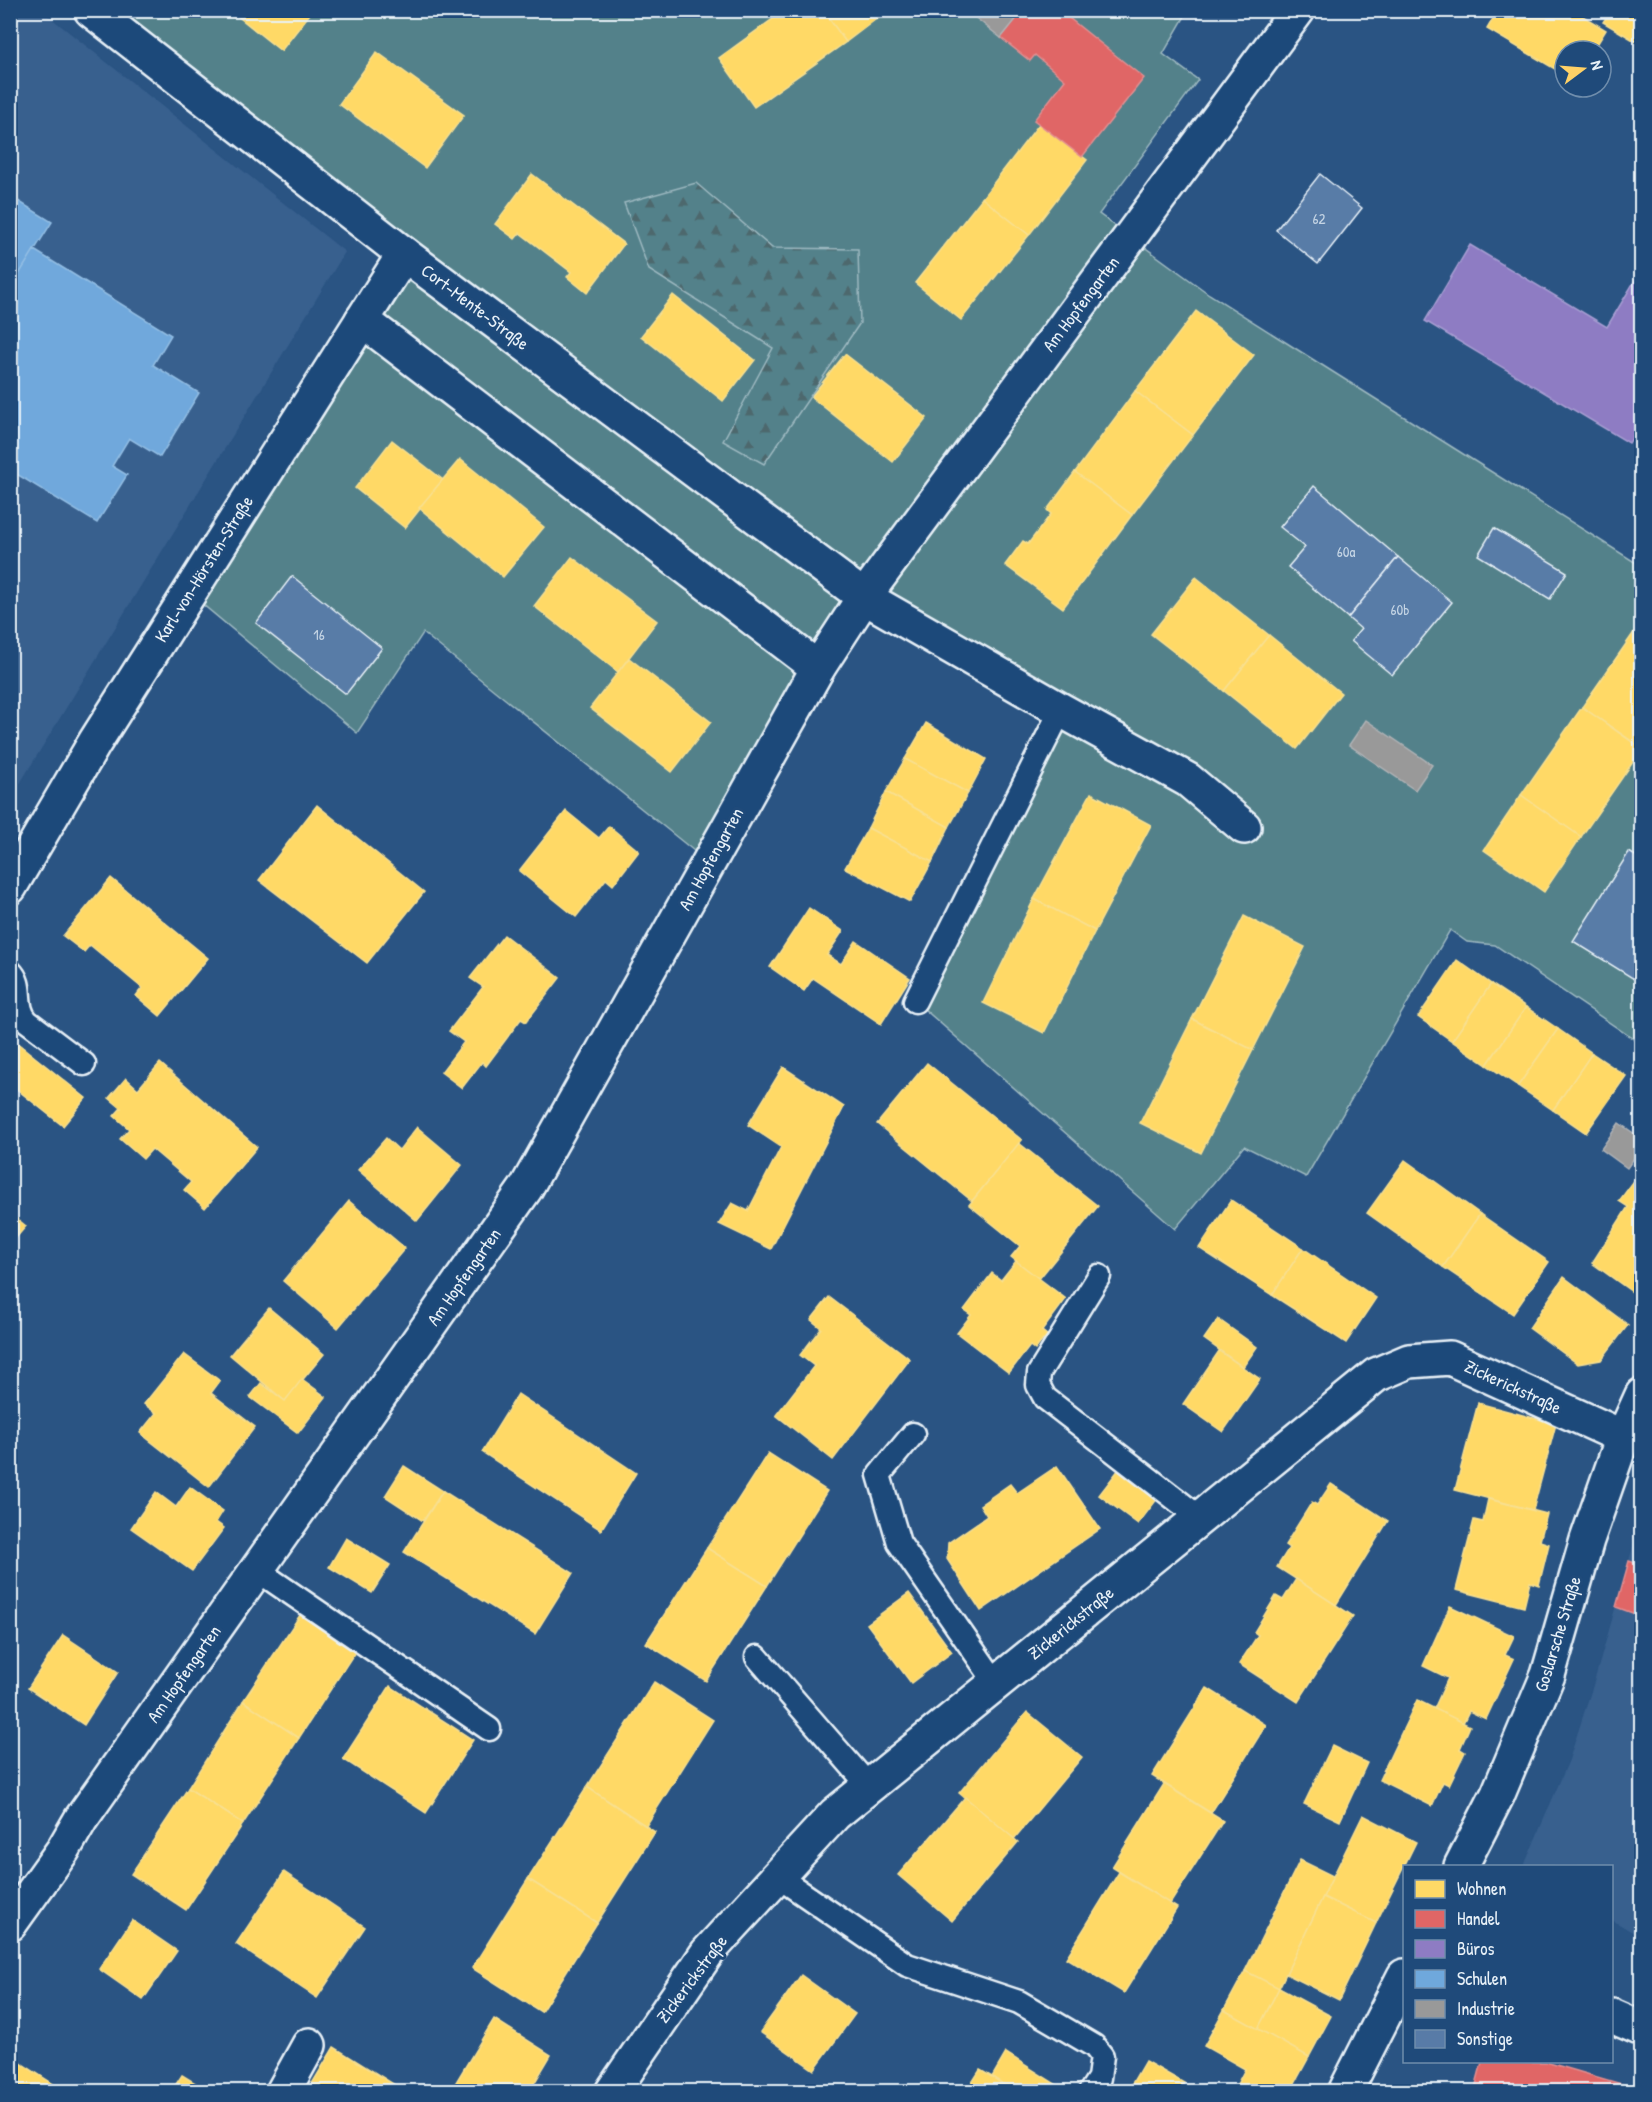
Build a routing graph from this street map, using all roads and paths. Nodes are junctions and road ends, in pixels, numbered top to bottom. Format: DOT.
graph roads {
  1 [pos="91,10"];
  2 [pos="1298,10"];
  3 [pos="404,254"];
  4 [pos="362,320"];
  5 [pos="864,597"];
  6 [pos="818,668"];
  7 [pos="1061,710"];
  8 [pos="1244,827"];
  9 [pos="10,887"];
  10 [pos="10,971"];
  11 [pos="915,1000"];
  12 [pos="84,1064"];
  13 [pos="1099,1276"];
  14 [pos="1641,1395"];
  15 [pos="913,1434"];
  16 [pos="1623,1437"];
  17 [pos="1200,1518"];
  18 [pos="257,1570"];
  19 [pos="757,1657"];
  20 [pos="996,1683"];
  21 [pos="489,1729"];
  22 [pos="869,1786"];
  23 [pos="1462,1865"];
  24 [pos="777,1876"];
  25 [pos="10,1924"];
  26 [pos="1403,1978"];
  27 [pos="1613,2017"];
  28 [pos="1641,2029"];
  29 [pos="309,2045"];
  30 [pos="283,2091"];
  31 [pos="612,2091"];
  32 [pos="1090,2091"];
  33 [pos="1346,2091"];
  1 -- 3 [label="street, Cort-Mente-Straße"];
  2 -- 5 [label="street, Am Hopfengarten"];
  3 -- 4 [label="street, Karl-von-Hörsten-Straße"];
  3 -- 5 [label="street, Cort-Mente-Straße"];
  4 -- 6 [label="street"];
  4 -- 9 [label="street, Karl-von-Hörsten-Straße"];
  5 -- 6 [label="street, Am Hopfengarten"];
  5 -- 7 [label="street"];
  6 -- 18 [label="street, Am Hopfengarten"];
  7 -- 8 [label="street"];
  7 -- 11 [label="lane"];
  10 -- 12 [label="lane"];
  13 -- 17 [label="lane"];
  14 -- 16 [label="street, Goslarsche Straße"];
  15 -- 20 [label="lane"];
  16 -- 17 [label="street, Zickerickstraße"];
  16 -- 23 [label="street, Goslarsche Straße"];
  17 -- 20 [label="street, Zickerickstraße"];
  18 -- 21 [label="lane"];
  18 -- 25 [label="street, Am Hopfengarten"];
  19 -- 22 [label="lane"];
  20 -- 22 [label="street, Zickerickstraße"];
  22 -- 24 [label="street, Zickerickstraße"];
  24 -- 31 [label="street, Zickerickstraße"];
  24 -- 32 [label="lane"];
  26 -- 33 [label="street"];
  27 -- 28 [label="street"];
  29 -- 30 [label="street"];
}
